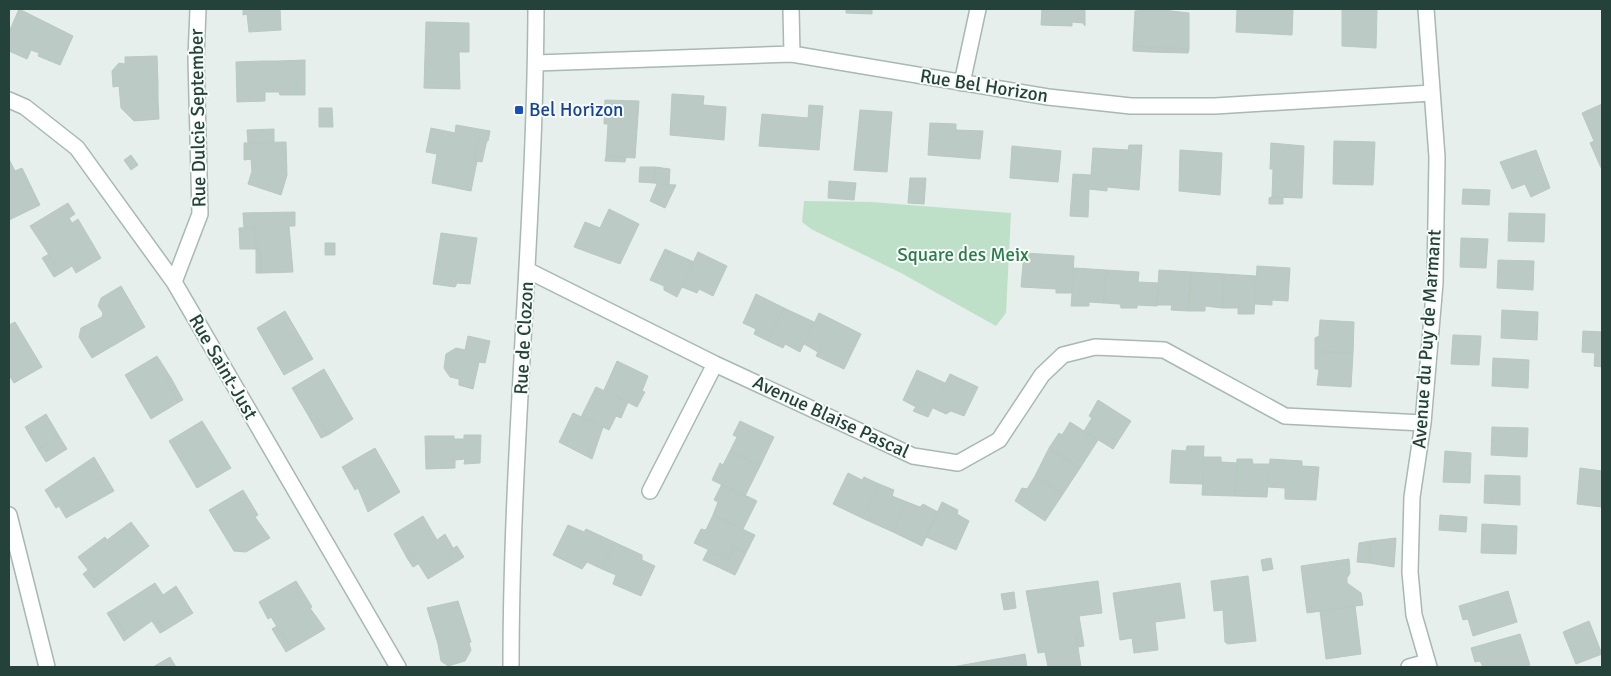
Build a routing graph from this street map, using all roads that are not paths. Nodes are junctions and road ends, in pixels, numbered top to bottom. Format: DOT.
graph roads {
  1 [pos="198,9"];
  2 [pos="536,9"];
  3 [pos="791,9"];
  4 [pos="978,9"];
  5 [pos="1426,9"];
  6 [pos="792,54"];
  7 [pos="536,63"];
  8 [pos="962,83"];
  9 [pos="1432,93"];
  10 [pos="9,100"];
  11 [pos="527,270"];
  12 [pos="174,282"];
  13 [pos="715,364"];
  14 [pos="1423,423"];
  15 [pos="650,491"];
  16 [pos="9,515"];
  17 [pos="1428,665"];
  18 [pos="47,667"];
  19 [pos="398,667"];
  20 [pos="511,667"];
  21 [pos="1409,667"];
  1 -- 12 [label="street, Rue Dulcie September"];
  2 -- 7 [label="street, Rue de Clozon"];
  3 -- 6 [label="street"];
  4 -- 8 [label="street"];
  5 -- 9 [label="street, Avenue du Puy de Marmant"];
  6 -- 7 [label="street, Rue Bel Horizon"];
  6 -- 8 [label="street, Rue Bel Horizon"];
  7 -- 11 [label="street, Rue de Clozon"];
  8 -- 9 [label="street, Rue Bel Horizon"];
  9 -- 14 [label="street, Avenue du Puy de Marmant"];
  10 -- 12 [label="street, Rue Saint-Just"];
  11 -- 13 [label="street, Avenue Blaise Pascal"];
  11 -- 20 [label="street, Rue de Clozon"];
  12 -- 19 [label="street, Rue Saint-Just"];
  13 -- 14 [label="street, Avenue Blaise Pascal"];
  13 -- 15 [label="street"];
  14 -- 17 [label="street, Avenue du Puy de Marmant"];
  16 -- 18 [label="street"];
  17 -- 21 [label="street"];
}
